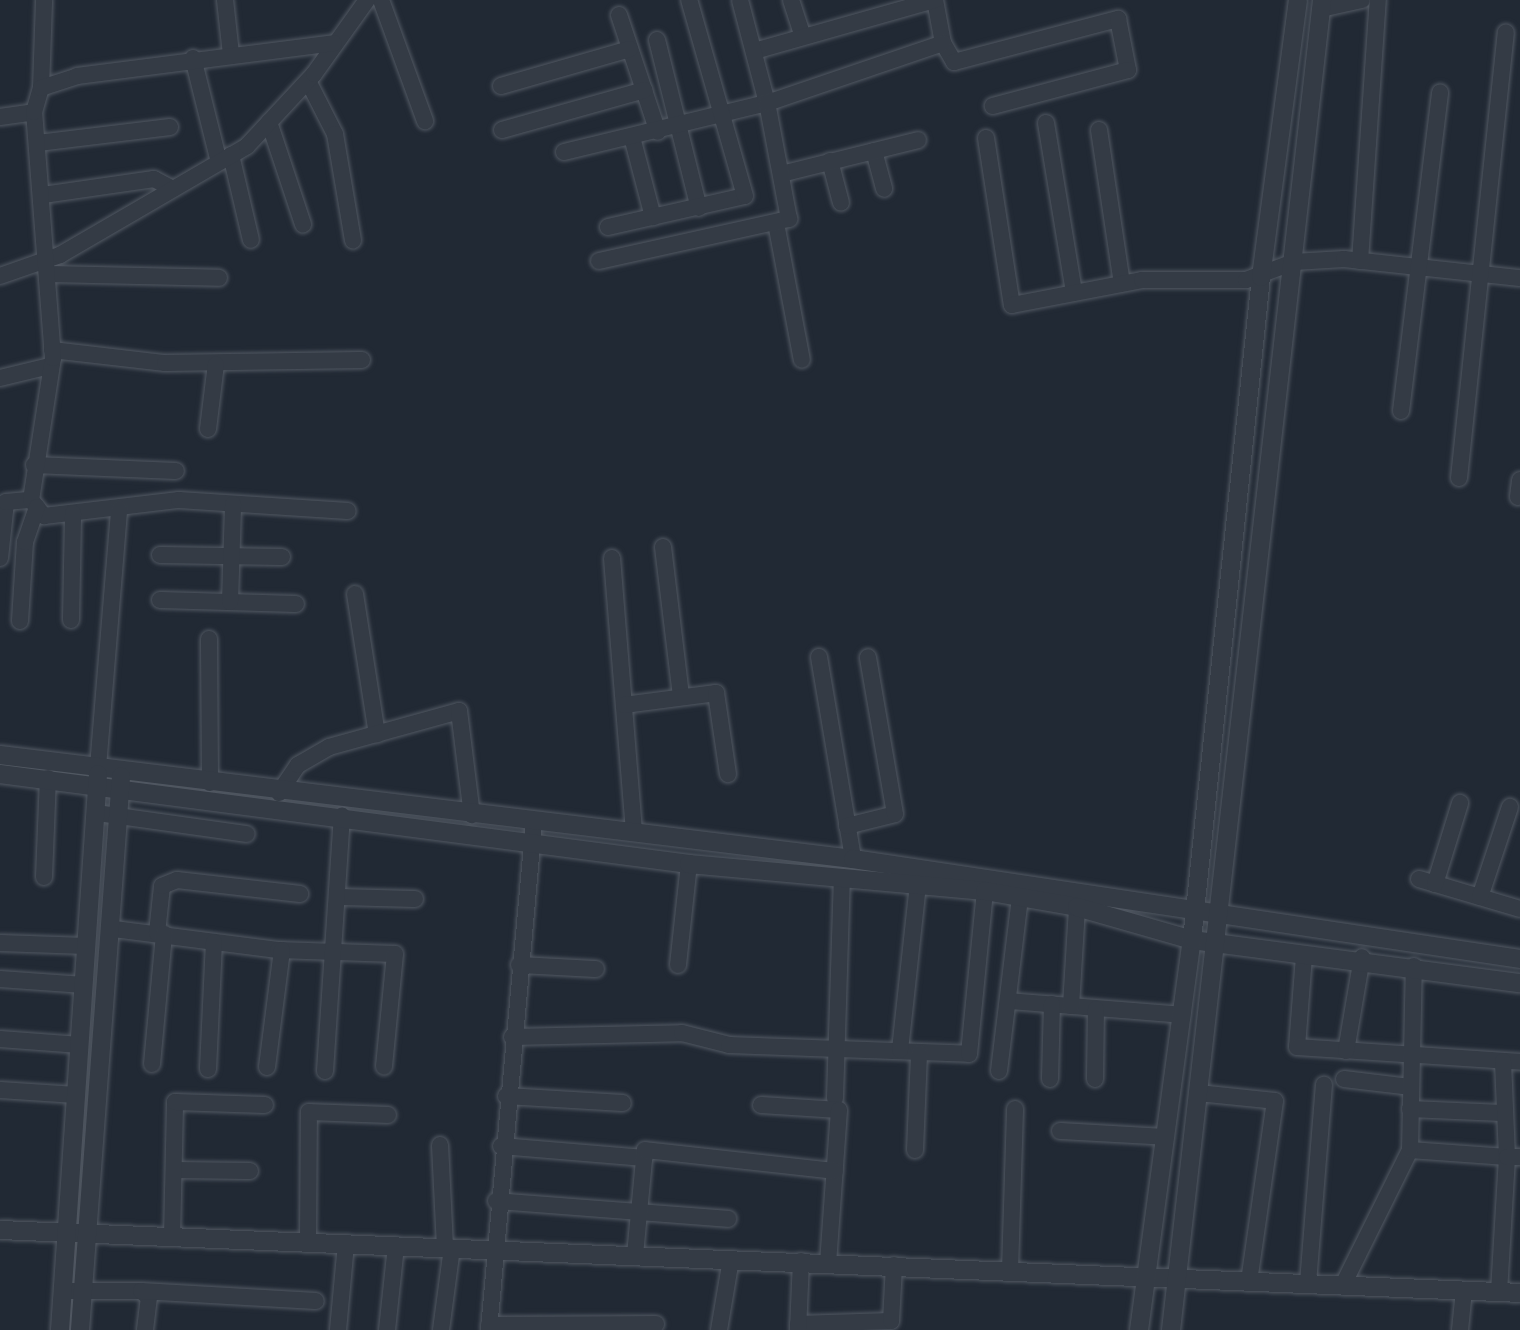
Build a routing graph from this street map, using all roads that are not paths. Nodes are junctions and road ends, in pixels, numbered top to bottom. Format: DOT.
graph roads {
  1 [pos="44,0"];
  2 [pos="225,0"];
  3 [pos="381,0"];
  4 [pos="689,0"];
  5 [pos="740,0"];
  6 [pos="791,0"];
  7 [pos="1298,0"];
  8 [pos="1362,0"];
  9 [pos="1378,0"];
  10 [pos="359,4"];
  11 [pos="1322,5"];
  12 [pos="619,15"];
  13 [pos="1506,32"];
  14 [pos="802,34"];
  15 [pos="657,40"];
  16 [pos="334,43"];
  17 [pos="943,43"];
  18 [pos="630,49"];
  19 [pos="758,50"];
  20 [pos="231,54"];
  21 [pos="193,58"];
  22 [pos="308,81"];
  23 [pos="501,86"];
  24 [pos="41,88"];
  25 [pos="644,90"];
  26 [pos="1440,92"];
  27 [pos="767,103"];
  28 [pos="993,106"];
  29 [pos="34,112"];
  30 [pos="728,116"];
  31 [pos="0,117"];
  32 [pos="425,121"];
  33 [pos="269,122"];
  34 [pos="1046,123"];
  35 [pos="681,126"];
  36 [pos="170,127"];
  37 [pos="502,130"];
  38 [pos="1099,130"];
  39 [pos="658,132"];
  40 [pos="632,137"];
  41 [pos="986,138"];
  42 [pos="918,140"];
  43 [pos="38,143"];
  44 [pos="874,151"];
  45 [pos="564,152"];
  46 [pos="225,158"];
  47 [pos="830,161"];
  48 [pos="785,173"];
  49 [pos="173,189"];
  50 [pos="884,189"];
  51 [pos="43,195"];
  52 [pos="841,203"];
  53 [pos="699,208"];
  54 [pos="653,217"];
  55 [pos="776,223"];
  56 [pos="303,224"];
  57 [pos="608,227"];
  58 [pos="251,240"];
  59 [pos="353,240"];
  60 [pos="599,261"];
  61 [pos="1360,261"];
  62 [pos="1294,262"];
  63 [pos="49,266"];
  64 [pos="1419,267"];
  65 [pos="1480,273"];
  66 [pos="0,276"];
  67 [pos="1261,277"];
  68 [pos="219,278"];
  69 [pos="1520,278"];
  70 [pos="1122,283"];
  71 [pos="1074,293"];
  72 [pos="51,358"];
  73 [pos="362,360"];
  74 [pos="802,360"];
  75 [pos="216,364"];
  76 [pos="0,378"];
  77 [pos="1401,411"];
  78 [pos="208,429"];
  79 [pos="34,465"];
  80 [pos="176,471"];
  81 [pos="1459,478"];
  82 [pos="3,501"];
  83 [pos="34,504"];
  84 [pos="233,504"];
  85 [pos="119,509"];
  86 [pos="348,511"];
  87 [pos="73,513"];
  88 [pos="663,547"];
  89 [pos="160,555"];
  90 [pos="233,556"];
  91 [pos="282,557"];
  92 [pos="0,558"];
  93 [pos="612,558"];
  94 [pos="355,594"];
  95 [pos="160,600"];
  96 [pos="230,602"];
  97 [pos="296,604"];
  98 [pos="71,620"];
  99 [pos="20,621"];
  100 [pos="209,639"];
  101 [pos="819,657"];
  102 [pos="868,657"];
  103 [pos="681,695"];
  104 [pos="624,705"];
  105 [pos="377,734"];
  106 [pos="0,755"];
  107 [pos="0,774"];
  108 [pos="728,774"];
  109 [pos="98,776"];
  110 [pos="48,778"];
  111 [pos="122,779"];
  112 [pos="210,783"];
  113 [pos="279,793"];
  114 [pos="1460,803"];
  115 [pos="1510,807"];
  116 [pos="97,813"];
  117 [pos="472,815"];
  118 [pos="121,816"];
  119 [pos="342,816"];
  120 [pos="847,826"];
  121 [pos="532,831"];
  122 [pos="634,833"];
  123 [pos="247,834"];
  124 [pos="853,859"];
  125 [pos="689,864"];
  126 [pos="44,877"];
  127 [pos="842,877"];
  128 [pos="918,884"];
  129 [pos="985,891"];
  130 [pos="300,894"];
  131 [pos="339,897"];
  132 [pos="1020,897"];
  133 [pos="1480,897"];
  134 [pos="415,899"];
  135 [pos="1077,907"];
  136 [pos="1195,907"];
  137 [pos="1520,909"];
  138 [pos="1221,914"];
  139 [pos="114,929"];
  140 [pos="160,933"];
  141 [pos="1192,940"];
  142 [pos="214,942"];
  143 [pos="0,943"];
  144 [pos="1216,943"];
  145 [pos="86,946"];
  146 [pos="282,950"];
  147 [pos="338,952"];
  148 [pos="1304,956"];
  149 [pos="1362,957"];
  150 [pos="1520,959"];
  151 [pos="519,965"];
  152 [pos="678,965"];
  153 [pos="1414,966"];
  154 [pos="596,969"];
  155 [pos="0,979"];
  156 [pos="1518,982"];
  157 [pos="84,985"];
  158 [pos="1009,1001"];
  159 [pos="1052,1004"];
  160 [pos="1071,1006"];
  161 [pos="1096,1009"];
  162 [pos="1182,1015"];
  163 [pos="512,1037"];
  164 [pos="0,1039"];
  165 [pos="80,1045"];
  166 [pos="837,1049"];
  167 [pos="900,1050"];
  168 [pos="1346,1051"];
  169 [pos="919,1053"];
  170 [pos="1410,1055"];
  171 [pos="1503,1061"];
  172 [pos="1520,1062"];
  173 [pos="152,1064"];
  174 [pos="384,1066"];
  175 [pos="267,1067"];
  176 [pos="208,1069"];
  177 [pos="325,1071"];
  178 [pos="999,1071"];
  179 [pos="1050,1079"];
  180 [pos="1095,1079"];
  181 [pos="1344,1079"];
  182 [pos="1324,1085"];
  183 [pos="1410,1087"];
  184 [pos="0,1090"];
  185 [pos="1198,1093"];
  186 [pos="76,1095"];
  187 [pos="506,1096"];
  188 [pos="835,1098"];
  189 [pos="623,1103"];
  190 [pos="265,1105"];
  191 [pos="761,1105"];
  192 [pos="1015,1109"];
  193 [pos="1410,1109"];
  194 [pos="1502,1113"];
  195 [pos="388,1115"];
  196 [pos="1060,1131"];
  197 [pos="1166,1137"];
  198 [pos="440,1145"];
  199 [pos="501,1146"];
  200 [pos="915,1150"];
  201 [pos="1410,1150"];
  202 [pos="1513,1157"];
  203 [pos="644,1158"];
  204 [pos="174,1170"];
  205 [pos="250,1171"];
  206 [pos="835,1171"];
  207 [pos="496,1201"];
  208 [pos="640,1210"];
  209 [pos="1513,1216"];
  210 [pos="728,1219"];
  211 [pos="0,1230"];
  212 [pos="77,1232"];
  213 [pos="172,1237"];
  214 [pos="308,1242"];
  215 [pos="346,1244"];
  216 [pos="396,1246"];
  217 [pos="448,1248"];
  218 [pos="491,1250"];
  219 [pos="635,1255"];
  220 [pos="731,1259"];
  221 [pos="801,1261"];
  222 [pos="828,1262"];
  223 [pos="894,1265"];
  224 [pos="1010,1270"];
  225 [pos="1145,1276"];
  226 [pos="1177,1277"];
  227 [pos="1249,1281"];
  228 [pos="1308,1283"];
  229 [pos="1343,1285"];
  230 [pos="1464,1290"];
  231 [pos="64,1291"];
  232 [pos="83,1291"];
  233 [pos="141,1291"];
  234 [pos="1499,1292"];
  235 [pos="1520,1293"];
  236 [pos="316,1301"];
  237 [pos="656,1324"];
  238 [pos="489,1327"];
  239 [pos="798,1327"];
  240 [pos="60,1330"];
  241 [pos="80,1330"];
  242 [pos="145,1330"];
  243 [pos="338,1330"];
  244 [pos="387,1330"];
  245 [pos="441,1330"];
  246 [pos="719,1330"];
  247 [pos="1139,1330"];
  248 [pos="1171,1330"];
  249 [pos="1460,1330"];
  1 -- 24 [label="street"];
  2 -- 20 [label="street"];
  3 -- 32 [label="street"];
  4 -- 30 [label="street"];
  5 -- 19 [label="street"];
  6 -- 14 [label="street"];
  7 -- 67 [label="street"];
  8 -- 11 [label="street"];
  9 -- 61 [label="street"];
  10 -- 16 [label="street"];
  11 -- 62 [label="street"];
  12 -- 18 [label="street"];
  13 -- 65 [label="street"];
  14 -- 17 [label="street"];
  14 -- 19 [label="street"];
  15 -- 35 [label="street"];
  16 -- 20 [label="street"];
  16 -- 22 [label="street"];
  17 -- 27 [label="street"];
  17 -- 28 [label="street"];
  18 -- 23 [label="street"];
  18 -- 25 [label="street"];
  19 -- 27 [label="street"];
  20 -- 21 [label="street"];
  21 -- 24 [label="street"];
  21 -- 46 [label="street"];
  22 -- 33 [label="street"];
  22 -- 59 [label="street"];
  24 -- 29 [label="street"];
  25 -- 37 [label="street"];
  25 -- 39 [label="street"];
  26 -- 64 [label="street"];
  27 -- 30 [label="street"];
  27 -- 48 [label="street"];
  29 -- 31 [label="street"];
  29 -- 43 [label="street"];
  30 -- 35 [label="street"];
  30 -- 53 [label="street"];
  33 -- 46 [label="street"];
  33 -- 56 [label="street"];
  34 -- 71 [label="street"];
  35 -- 39 [label="street"];
  35 -- 53 [label="street"];
  36 -- 43 [label="street"];
  38 -- 70 [label="street"];
  39 -- 40 [label="street"];
  40 -- 45 [label="street"];
  40 -- 54 [label="street"];
  41 -- 71 [label="street"];
  42 -- 44 [label="street"];
  43 -- 51 [label="street"];
  44 -- 47 [label="street"];
  44 -- 50 [label="street"];
  46 -- 49 [label="street"];
  46 -- 58 [label="street"];
  47 -- 48 [label="street"];
  47 -- 52 [label="street"];
  48 -- 55 [label="street"];
  49 -- 51 [label="street"];
  49 -- 63 [label="street"];
  51 -- 63 [label="street"];
  53 -- 54 [label="street"];
  54 -- 57 [label="street"];
  55 -- 60 [label="street"];
  55 -- 74 [label="street"];
  61 -- 62 [label="street"];
  61 -- 64 [label="street"];
  62 -- 67 [label="street"];
  62 -- 138 [label="street"];
  63 -- 66 [label="street"];
  63 -- 68 [label="street"];
  63 -- 72 [label="street"];
  64 -- 65 [label="street"];
  64 -- 77 [label="street"];
  65 -- 69 [label="street"];
  65 -- 81 [label="street"];
  67 -- 70 [label="street"];
  67 -- 136 [label="street"];
  70 -- 71 [label="street"];
  72 -- 75 [label="street"];
  72 -- 76 [label="street"];
  72 -- 79 [label="street"];
  73 -- 75 [label="street"];
  75 -- 78 [label="street"];
  79 -- 80 [label="street"];
  79 -- 83 [label="street"];
  82 -- 83 [label="street"];
  82 -- 92 [label="street"];
  83 -- 87 [label="street"];
  83 -- 99 [label="street"];
  84 -- 85 [label="street"];
  84 -- 86 [label="street"];
  84 -- 90 [label="street"];
  85 -- 87 [label="street"];
  85 -- 109 [label="street"];
  87 -- 98 [label="street"];
  88 -- 103 [label="street"];
  89 -- 90 [label="street"];
  90 -- 91 [label="street"];
  90 -- 96 [label="street"];
  93 -- 104 [label="street"];
  94 -- 105 [label="street"];
  95 -- 96 [label="street"];
  96 -- 97 [label="street"];
  100 -- 112 [label="street"];
  101 -- 120 [label="street"];
  102 -- 120 [label="street"];
  103 -- 104 [label="street"];
  103 -- 108 [label="street"];
  104 -- 122 [label="street"];
  105 -- 113 [label="street"];
  105 -- 117 [label="street"];
  106 -- 109 [label="street"];
  107 -- 110 [label="street"];
  109 -- 110 [label="street"];
  109 -- 111 [label="street"];
  109 -- 116 [label="street"];
  110 -- 126 [label="street"];
  111 -- 112 [label="street"];
  111 -- 118 [label="street"];
  111 -- 119 [label="street"];
  112 -- 113 [label="street"];
  113 -- 117 [label="street"];
  114 -- 133 [label="street"];
  115 -- 133 [label="street"];
  116 -- 118 [label="street"];
  116 -- 145 [label="street"];
  117 -- 121 [label="street"];
  118 -- 123 [label="street"];
  118 -- 139 [label="street"];
  119 -- 121 [label="street"];
  119 -- 131 [label="street"];
  120 -- 124 [label="street"];
  121 -- 122 [label="street"];
  121 -- 125 [label="street"];
  121 -- 151 [label="street"];
  122 -- 124 [label="street"];
  124 -- 136 [label="street"];
  125 -- 127 [label="street"];
  125 -- 152 [label="street"];
  127 -- 128 [label="street"];
  127 -- 166 [label="street"];
  128 -- 129 [label="street"];
  128 -- 167 [label="street"];
  129 -- 132 [label="street"];
  129 -- 169 [label="street"];
  130 -- 140 [label="street"];
  131 -- 134 [label="street"];
  131 -- 147 [label="street"];
  132 -- 135 [label="street"];
  132 -- 158 [label="street"];
  133 -- 137 [label="street"];
  135 -- 141 [label="street"];
  135 -- 160 [label="street"];
  136 -- 138 [label="street"];
  136 -- 141 [label="street"];
  138 -- 144 [label="street"];
  138 -- 150 [label="street"];
  139 -- 140 [label="street"];
  139 -- 212 [label="street"];
  140 -- 142 [label="street"];
  140 -- 173 [label="street"];
  141 -- 144 [label="street"];
  141 -- 162 [label="street"];
  142 -- 146 [label="street"];
  142 -- 176 [label="street"];
  143 -- 145 [label="street"];
  144 -- 148 [label="street"];
  144 -- 185 [label="street"];
  145 -- 157 [label="street"];
  146 -- 147 [label="street"];
  146 -- 175 [label="street"];
  147 -- 174 [label="street"];
  147 -- 177 [label="street"];
  148 -- 149 [label="street"];
  148 -- 168 [label="street"];
  149 -- 153 [label="street"];
  149 -- 168 [label="street"];
  150 -- 156 [label="street"];
  151 -- 154 [label="street"];
  151 -- 163 [label="street"];
  153 -- 156 [label="street"];
  153 -- 170 [label="street"];
  155 -- 157 [label="street"];
  157 -- 165 [label="street"];
  158 -- 159 [label="street"];
  158 -- 178 [label="street"];
  159 -- 160 [label="street"];
  159 -- 179 [label="street"];
  160 -- 161 [label="street"];
  161 -- 162 [label="street"];
  161 -- 180 [label="street"];
  162 -- 197 [label="street"];
  163 -- 166 [label="street"];
  163 -- 187 [label="street"];
  164 -- 165 [label="street"];
  165 -- 186 [label="street"];
  166 -- 167 [label="street"];
  166 -- 188 [label="street"];
  167 -- 169 [label="street"];
  168 -- 170 [label="street"];
  169 -- 200 [label="street"];
  170 -- 171 [label="street"];
  170 -- 183 [label="street"];
  171 -- 172 [label="street"];
  171 -- 194 [label="street"];
  181 -- 183 [label="street"];
  182 -- 228 [label="street"];
  183 -- 193 [label="street"];
  184 -- 186 [label="street"];
  185 -- 226 [label="street"];
  185 -- 227 [label="street"];
  186 -- 212 [label="street"];
  187 -- 189 [label="street"];
  187 -- 199 [label="street"];
  190 -- 204 [label="street"];
  191 -- 206 [label="street"];
  192 -- 224 [label="street"];
  193 -- 194 [label="street"];
  193 -- 201 [label="street"];
  194 -- 202 [label="street"];
  195 -- 214 [label="street"];
  196 -- 197 [label="street"];
  197 -- 225 [label="street"];
  198 -- 217 [label="street"];
  199 -- 203 [label="street"];
  199 -- 207 [label="street"];
  201 -- 202 [label="street"];
  201 -- 229 [label="street"];
  202 -- 209 [label="street"];
  203 -- 206 [label="street"];
  203 -- 208 [label="street"];
  204 -- 205 [label="street"];
  204 -- 213 [label="street"];
  206 -- 222 [label="street"];
  207 -- 208 [label="street"];
  207 -- 218 [label="street"];
  208 -- 210 [label="street"];
  208 -- 219 [label="street"];
  209 -- 234 [label="street"];
  211 -- 212 [label="street"];
  212 -- 213 [label="street"];
  212 -- 231 [label="street"];
  212 -- 232 [label="street"];
  213 -- 214 [label="street"];
  214 -- 215 [label="street"];
  215 -- 216 [label="street"];
  215 -- 243 [label="street"];
  216 -- 217 [label="street"];
  216 -- 244 [label="street"];
  217 -- 218 [label="street"];
  217 -- 245 [label="street"];
  218 -- 219 [label="street"];
  218 -- 238 [label="street"];
  219 -- 220 [label="street"];
  220 -- 221 [label="street"];
  220 -- 246 [label="street"];
  221 -- 222 [label="street"];
  221 -- 239 [label="street"];
  222 -- 223 [label="street"];
  223 -- 224 [label="street"];
  223 -- 239 [label="street"];
  224 -- 225 [label="street"];
  225 -- 226 [label="street"];
  225 -- 247 [label="street"];
  226 -- 227 [label="street"];
  226 -- 248 [label="street"];
  227 -- 228 [label="street"];
  228 -- 229 [label="street"];
  229 -- 230 [label="street"];
  230 -- 234 [label="street"];
  230 -- 249 [label="street"];
  231 -- 232 [label="street"];
  231 -- 240 [label="street"];
  232 -- 233 [label="street"];
  232 -- 241 [label="street"];
  233 -- 236 [label="street"];
  233 -- 242 [label="street"];
  234 -- 235 [label="street"];
  237 -- 238 [label="street"];
}
